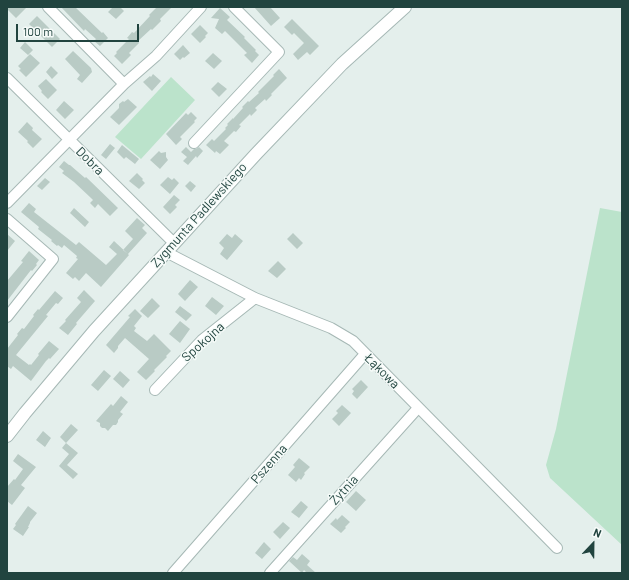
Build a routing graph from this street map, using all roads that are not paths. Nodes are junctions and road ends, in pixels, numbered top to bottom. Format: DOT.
graph roads {
  1 [pos="48,7"];
  2 [pos="201,7"];
  3 [pos="234,7"];
  4 [pos="405,7"];
  5 [pos="7,78"];
  6 [pos="124,84"];
  7 [pos="69,140"];
  8 [pos="194,142"];
  9 [pos="7,203"];
  10 [pos="7,219"];
  11 [pos="170,248"];
  12 [pos="255,298"];
  13 [pos="7,317"];
  14 [pos="365,354"];
  15 [pos="155,390"];
  16 [pos="418,408"];
  17 [pos="7,436"];
  18 [pos="557,548"];
  19 [pos="173,573"];
  20 [pos="270,573"];
  1 -- 6 [label="street"];
  2 -- 6 [label="street"];
  3 -- 8 [label="street"];
  4 -- 11 [label="street, Zygmunta Padlewskiego"];
  5 -- 7 [label="street, Dobra"];
  6 -- 7 [label="street"];
  7 -- 9 [label="street"];
  7 -- 11 [label="street, Dobra"];
  10 -- 13 [label="street"];
  11 -- 12 [label="street, Łąkowa"];
  11 -- 17 [label="street, Zygmunta Padlewskiego"];
  12 -- 14 [label="street, Łąkowa"];
  12 -- 15 [label="street, Spokojna"];
  14 -- 16 [label="street, Łąkowa"];
  14 -- 19 [label="street, Pszenna"];
  16 -- 18 [label="street, Łąkowa"];
  16 -- 20 [label="street, Żytnia"];
}
